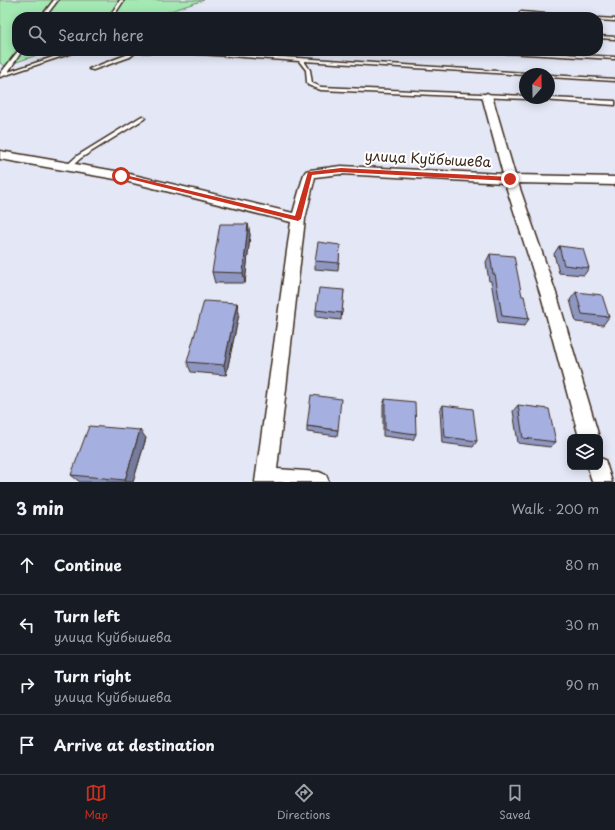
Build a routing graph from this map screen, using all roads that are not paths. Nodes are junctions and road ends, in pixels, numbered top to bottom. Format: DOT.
graph roads {
  1 [pos="56,0"];
  2 [pos="122,0"];
  3 [pos="47,12"];
  4 [pos="114,12"];
  5 [pos="603,19"];
  6 [pos="615,20"];
  7 [pos="603,37"];
  8 [pos="615,38"];
  9 [pos="16,56"];
  10 [pos="60,56"];
  11 [pos="127,56"];
  12 [pos="244,56"];
  13 [pos="579,56"];
  14 [pos="615,58"];
  15 [pos="301,60"];
  16 [pos="0,69"];
  17 [pos="91,69"];
  18 [pos="3,74"];
  19 [pos="519,74"];
  20 [pos="555,76"];
  21 [pos="615,80"];
  22 [pos="487,96"];
  23 [pos="519,98"];
  24 [pos="555,100"];
  25 [pos="615,103"];
  26 [pos="142,118"];
  27 [pos="0,155"];
  28 [pos="68,167"];
  29 [pos="510,179"];
  30 [pos="615,181"];
  31 [pos="298,219"];
  32 [pos="588,434"];
  33 [pos="599,470"];
  34 [pos="266,480"];
  35 [pos="320,482"];
  36 [pos="602,482"];
  1 -- 3 [label="lane"];
  2 -- 4 [label="lane"];
  5 -- 6 [label="lane"];
  7 -- 8 [label="lane"];
  9 -- 18 [label="lane"];
  10 -- 18 [label="lane"];
  11 -- 17 [label="lane"];
  12 -- 15 [label="lane"];
  13 -- 14 [label="lane"];
  15 -- 19 [label="lane"];
  15 -- 22 [label="lane"];
  16 -- 18 [label="lane"];
  20 -- 21 [label="lane"];
  22 -- 23 [label="lane"];
  22 -- 29 [label="street"];
  24 -- 25 [label="lane"];
  26 -- 28 [label="lane"];
  27 -- 28 [label="street"];
  28 -- 31 [label="street"];
  29 -- 30 [label="street, улица Куйбышева"];
  29 -- 31 [label="street, улица Куйбышева"];
  29 -- 32 [label="street"];
  31 -- 34 [label="street"];
  33 -- 36 [label="street"];
  34 -- 35 [label="street"];
}
